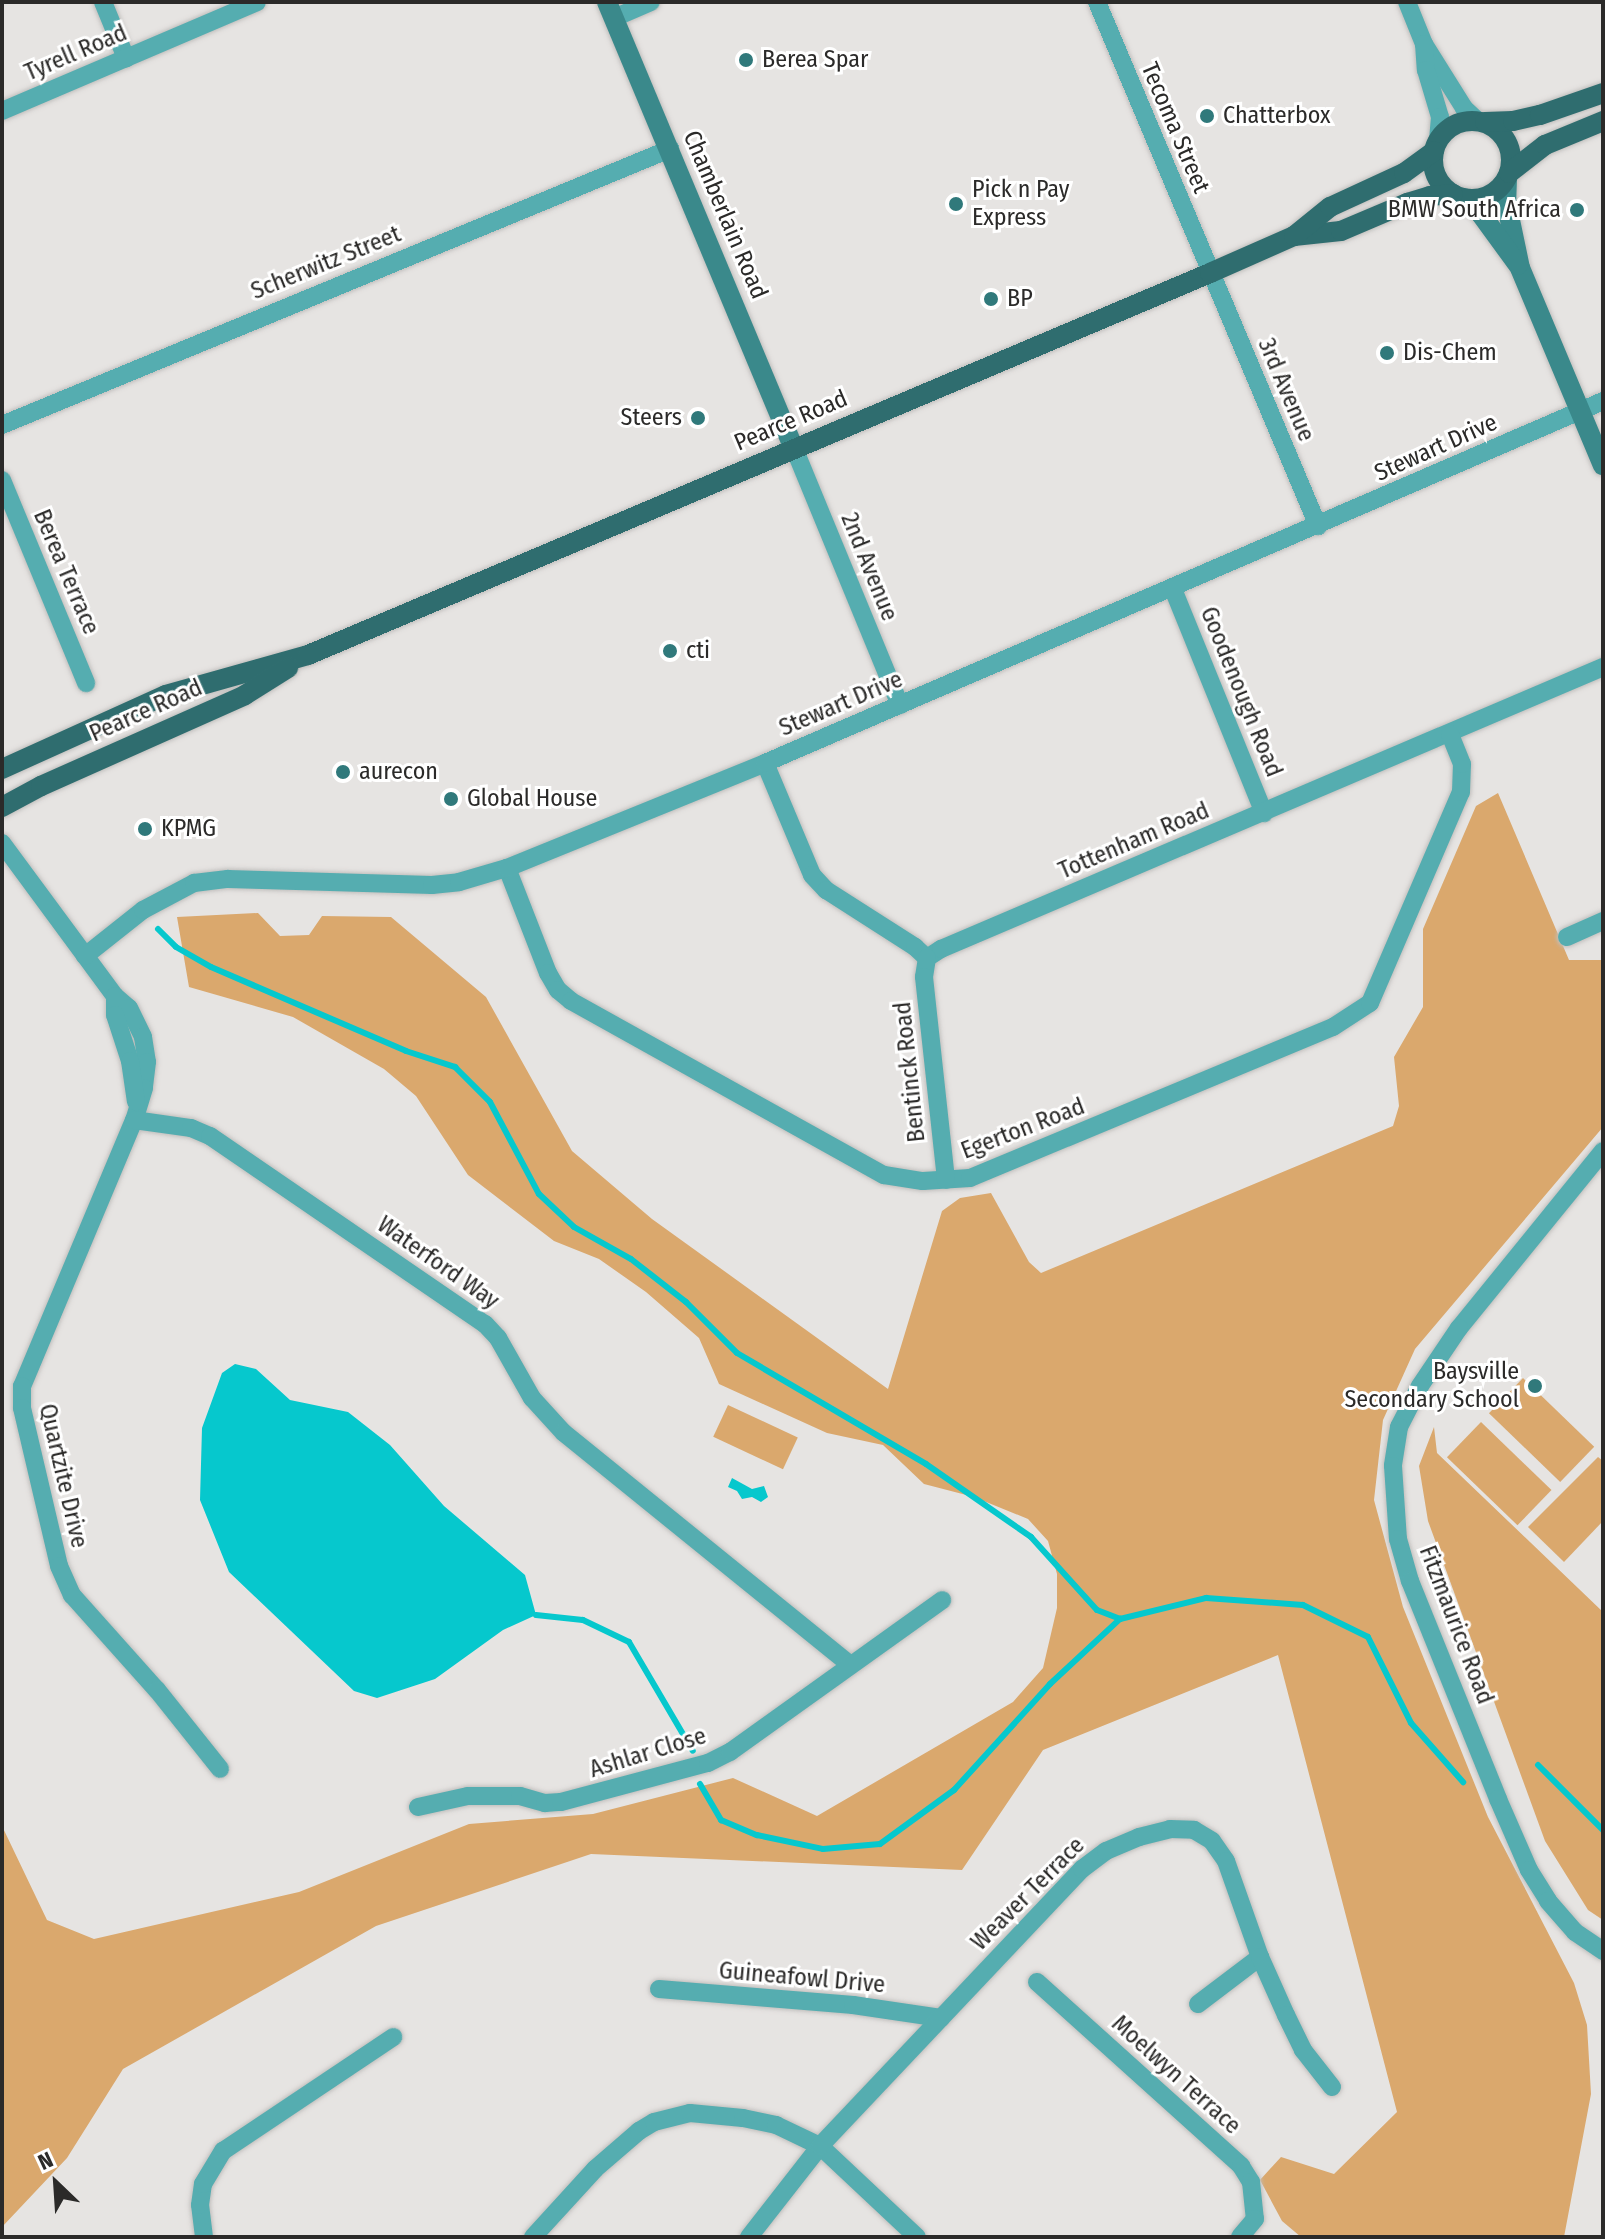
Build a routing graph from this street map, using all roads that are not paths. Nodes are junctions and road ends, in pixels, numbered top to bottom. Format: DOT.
graph roads {
  1 [pos="103,2"];
  2 [pos="257,2"];
  3 [pos="651,2"];
  4 [pos="1097,2"];
  5 [pos="1407,2"];
  6 [pos="610,10"];
  7 [pos="1424,44"];
  8 [pos="126,58"];
  9 [pos="1603,93"];
  10 [pos="2,111"];
  11 [pos="1603,121"];
  12 [pos="1481,122"];
  13 [pos="1436,145"];
  14 [pos="670,149"];
  15 [pos="1508,175"];
  16 [pos="1458,196"];
  17 [pos="1294,236"];
  18 [pos="1520,268"];
  19 [pos="1210,273"];
  20 [pos="1603,401"];
  21 [pos="1580,412"];
  22 [pos="2,425"];
  23 [pos="794,448"];
  24 [pos="1603,465"];
  25 [pos="2,480"];
  26 [pos="1318,526"];
  27 [pos="1173,589"];
  28 [pos="308,655"];
  29 [pos="1603,667"];
  30 [pos="86,683"];
  31 [pos="900,705"];
  32 [pos="1450,734"];
  33 [pos="765,763"];
  34 [pos="2,769"];
  35 [pos="2,807"];
  36 [pos="1264,813"];
  37 [pos="2,843"];
  38 [pos="507,868"];
  39 [pos="1603,921"];
  40 [pos="1567,937"];
  41 [pos="85,956"];
  42 [pos="927,958"];
  43 [pos="136,1115"];
  44 [pos="1603,1151"];
  45 [pos="946,1180"];
  46 [pos="942,1600"];
  47 [pos="850,1665"];
  48 [pos="220,1769"];
  49 [pos="418,1807"];
  50 [pos="1603,1951"];
  51 [pos="1260,1957"];
  52 [pos="1037,1982"];
  53 [pos="659,1989"];
  54 [pos="1198,2004"];
  55 [pos="941,2018"];
  56 [pos="393,2037"];
  57 [pos="1332,2087"];
  58 [pos="820,2146"];
  59 [pos="204,2237"];
  60 [pos="533,2237"];
  61 [pos="749,2237"];
  62 [pos="917,2237"];
  63 [pos="1240,2237"];
  1 -- 8 [label="street"];
  2 -- 8 [label="street, Tyrell Road"];
  3 -- 6 [label="street"];
  4 -- 19 [label="street, Tecoma Street"];
  5 -- 7 [label="street"];
  6 -- 14 [label="street, Chamberlain Road"];
  7 -- 12 [label="street"];
  7 -- 13 [label="street"];
  8 -- 10 [label="street, Tyrell Road"];
  9 -- 12 [label="main road, Pearce Road"];
  11 -- 15 [label="main road, Pearce Road"];
  12 -- 13 [label="main road, Pearce Road"];
  12 -- 15 [label="main road"];
  13 -- 16 [label="main road"];
  13 -- 17 [label="main road, Pearce Road"];
  14 -- 22 [label="street, Scherwitz Street"];
  14 -- 23 [label="street, Chamberlain Road"];
  15 -- 16 [label="main road, Pearce Road"];
  15 -- 18 [label="street"];
  16 -- 17 [label="main road, Pearce Road"];
  16 -- 18 [label="street"];
  17 -- 19 [label="main road, Pearce Road"];
  18 -- 21 [label="street"];
  19 -- 23 [label="main road, Pearce Road"];
  19 -- 26 [label="street, 3rd Avenue"];
  20 -- 21 [label="street, Stewart Drive"];
  21 -- 24 [label="street"];
  21 -- 26 [label="street, Stewart Drive"];
  23 -- 28 [label="main road, Pearce Road"];
  23 -- 31 [label="street, 2nd Avenue"];
  25 -- 30 [label="street, Berea Terrace"];
  26 -- 27 [label="street, Stewart Drive"];
  27 -- 31 [label="street, Stewart Drive"];
  27 -- 36 [label="street, Goodenough Road"];
  28 -- 34 [label="main road, Pearce Road"];
  28 -- 35 [label="main road, Pearce Road"];
  29 -- 32 [label="street, Tottenham Road"];
  31 -- 33 [label="street, Stewart Drive"];
  32 -- 36 [label="street, Tottenham Road"];
  32 -- 45 [label="street, Egerton Road"];
  33 -- 38 [label="street, Stewart Drive"];
  33 -- 42 [label="street"];
  36 -- 42 [label="street, Tottenham Road"];
  37 -- 41 [label="street, Quartzite Drive"];
  38 -- 41 [label="street, Stewart Drive"];
  38 -- 45 [label="street, Egerton Road"];
  39 -- 40 [label="street"];
  41 -- 43 [label="street, Quartzite Drive"];
  42 -- 45 [label="street, Bentinck Road"];
  43 -- 47 [label="street, Waterford Way"];
  43 -- 48 [label="street, Quartzite Drive"];
  44 -- 50 [label="street, Fitzmaurice Road"];
  46 -- 47 [label="street, Ashlar Close"];
  47 -- 49 [label="street, Ashlar Close"];
  51 -- 54 [label="street"];
  51 -- 55 [label="street, Weaver Terrace"];
  51 -- 57 [label="street, Weaver Terrace"];
  52 -- 63 [label="street, Moelwyn Terrace"];
  53 -- 55 [label="street, Guineafowl Drive"];
  55 -- 58 [label="street, Weaver Terrace"];
  56 -- 59 [label="street"];
  58 -- 60 [label="street"];
  58 -- 61 [label="street, Weaver Terrace"];
  58 -- 62 [label="street"];
}
